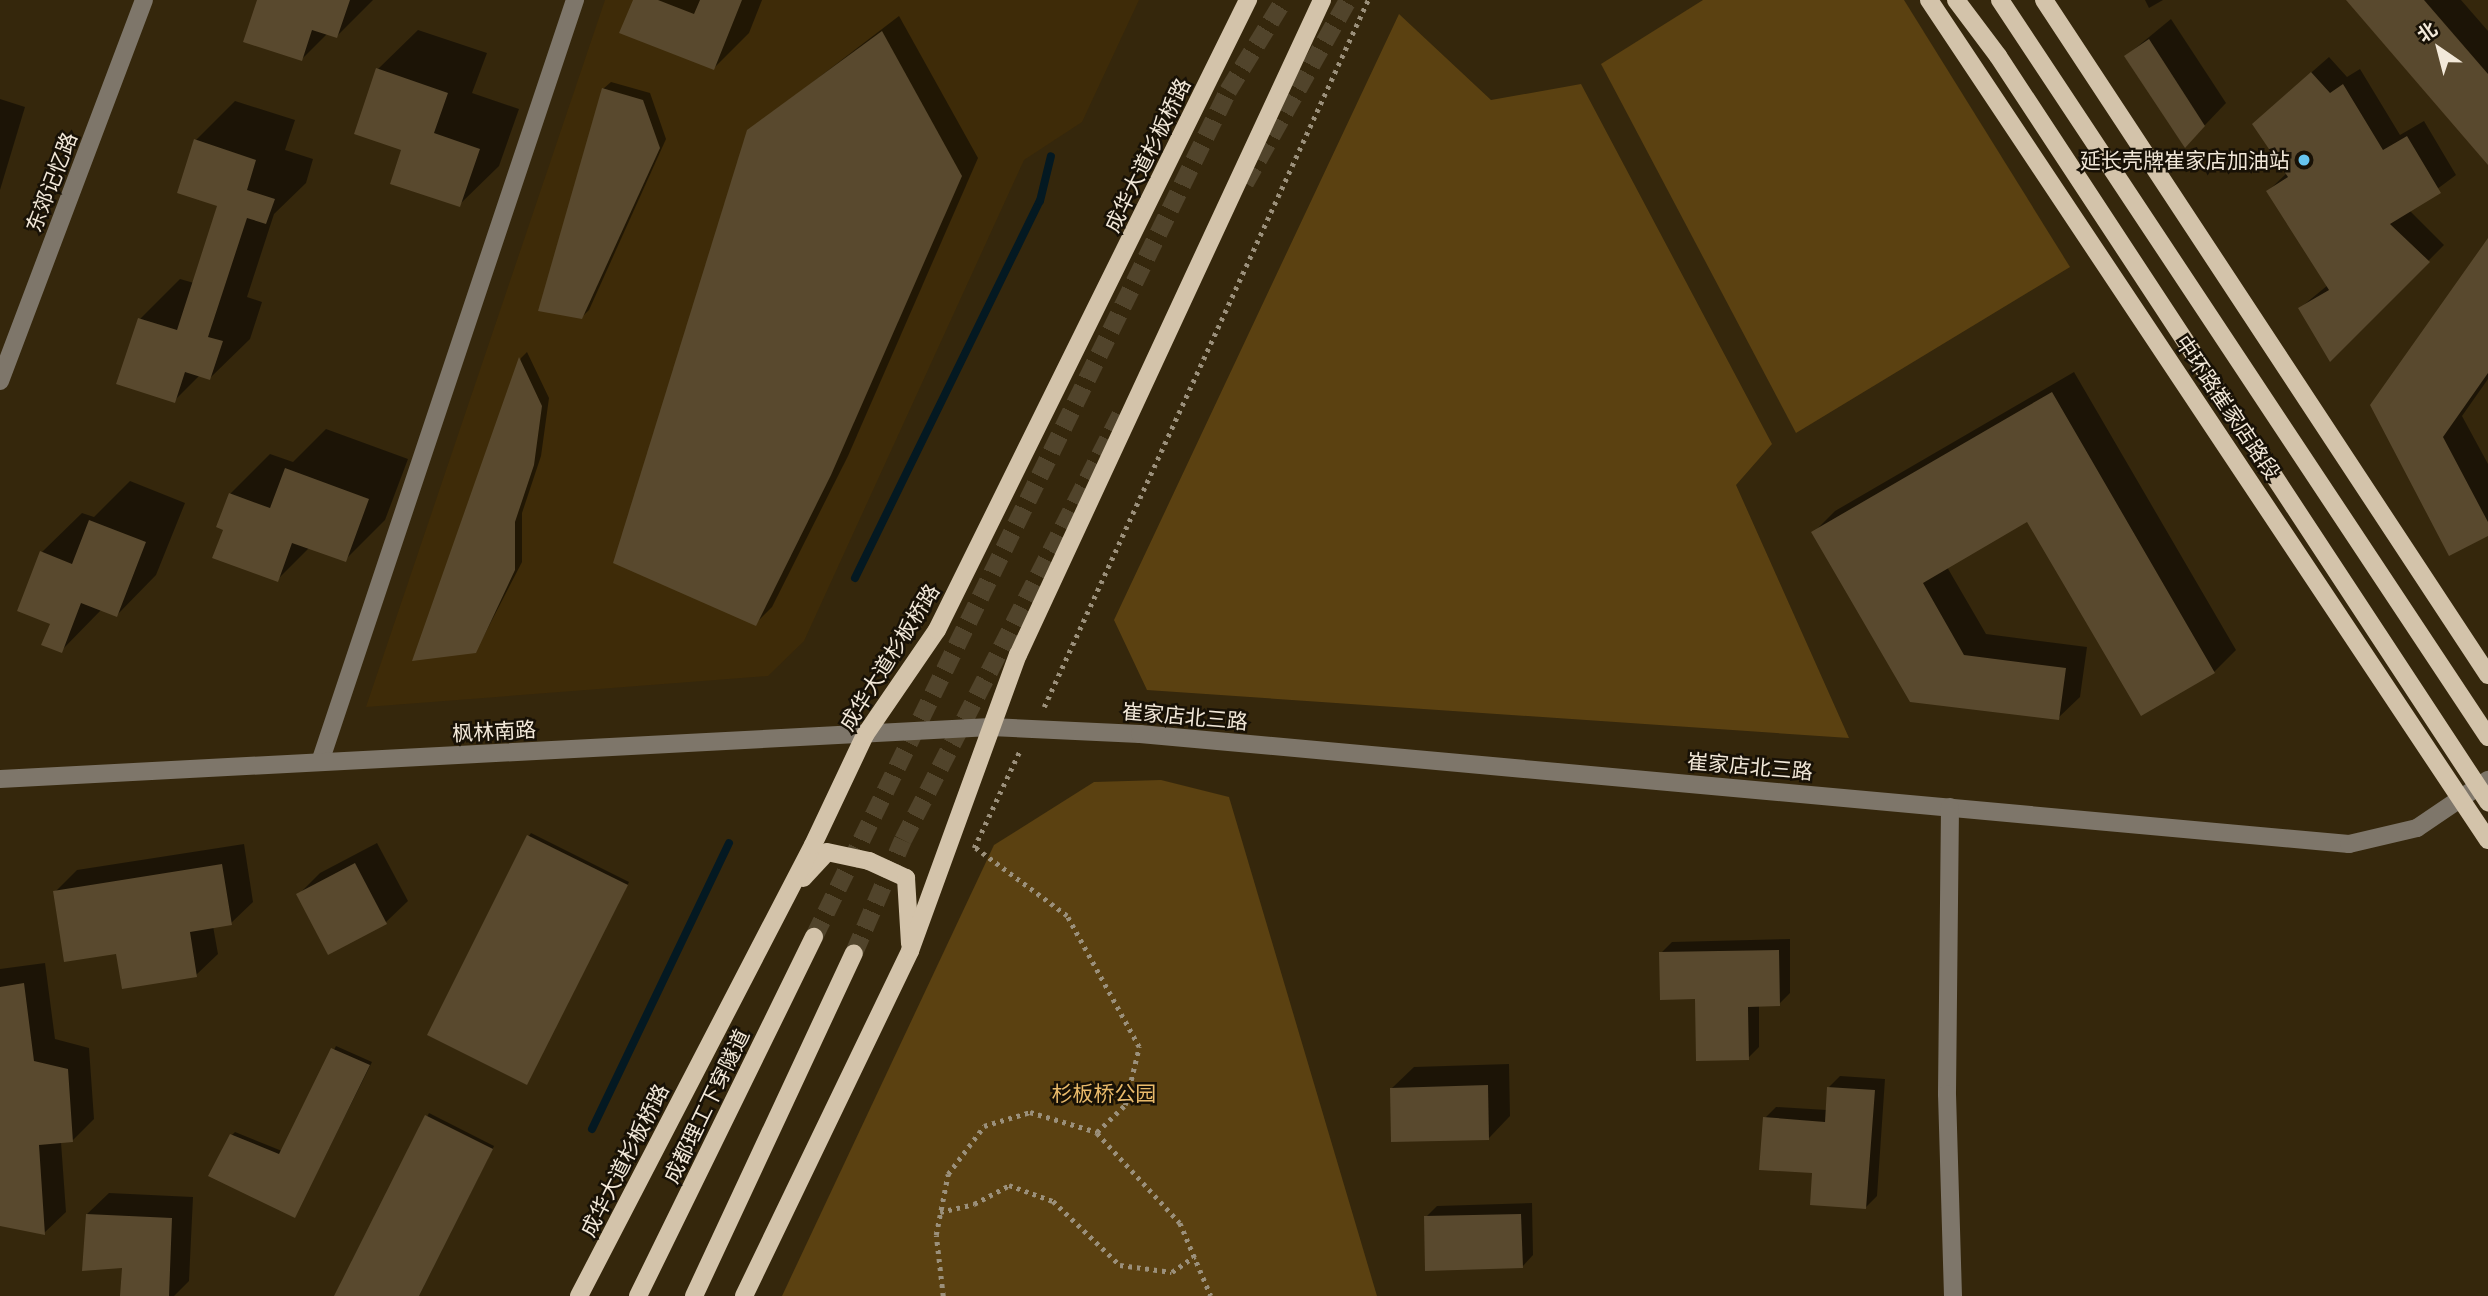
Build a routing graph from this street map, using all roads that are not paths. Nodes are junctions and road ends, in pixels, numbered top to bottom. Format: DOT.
graph roads {
  1 [pos="144,0"];
  2 [pos="575,0"];
  3 [pos="1248,0"];
  4 [pos="1322,0"];
  5 [pos="1929,0"];
  6 [pos="1956,0"];
  7 [pos="2000,0"];
  8 [pos="2044,0"];
  9 [pos="0,381"];
  10 [pos="2488,675"];
  11 [pos="991,727"];
  12 [pos="865,735"];
  13 [pos="2488,737"];
  14 [pos="320,762"];
  15 [pos="0,779"];
  16 [pos="2488,780"];
  17 [pos="2463,800"];
  18 [pos="2488,802"];
  19 [pos="1950,807"];
  20 [pos="2488,840"];
  21 [pos="787,896"];
  22 [pos="814,937"];
  23 [pos="910,951"];
  24 [pos="854,953"];
  25 [pos="579,1296"];
  26 [pos="638,1296"];
  27 [pos="694,1296"];
  28 [pos="744,1296"];
  29 [pos="1953,1296"];
  1 -- 9 [label="street, 东郊记忆路"];
  2 -- 14 [label="street"];
  3 -- 12 [label="main road, 成华大道杉板桥路"];
  4 -- 11 [label="main road"];
  5 -- 17 [label="main road, 中环路崔家店路段"];
  6 -- 18 [label="main road"];
  7 -- 13 [label="main road"];
  8 -- 10 [label="main road"];
  11 -- 12 [label="street, 枫林南路"];
  11 -- 19 [label="street, 崔家店北三路"];
  11 -- 23 [label="main road"];
  12 -- 14 [label="street, 枫林南路"];
  12 -- 21 [label="main road, 成华大道杉板桥路"];
  14 -- 15 [label="street, 枫林南路"];
  16 -- 17 [label="street, 崔家店北三路"];
  17 -- 19 [label="street, 崔家店北三路"];
  17 -- 20 [label="main road, 中环路崔家店路段"];
  19 -- 29 [label="street"];
  21 -- 23 [label="main road"];
  21 -- 25 [label="main road, 成华大道杉板桥路"];
  22 -- 26 [label="main road, 成都理工下穿隧道"];
  23 -- 28 [label="main road"];
  24 -- 27 [label="main road"];
}
